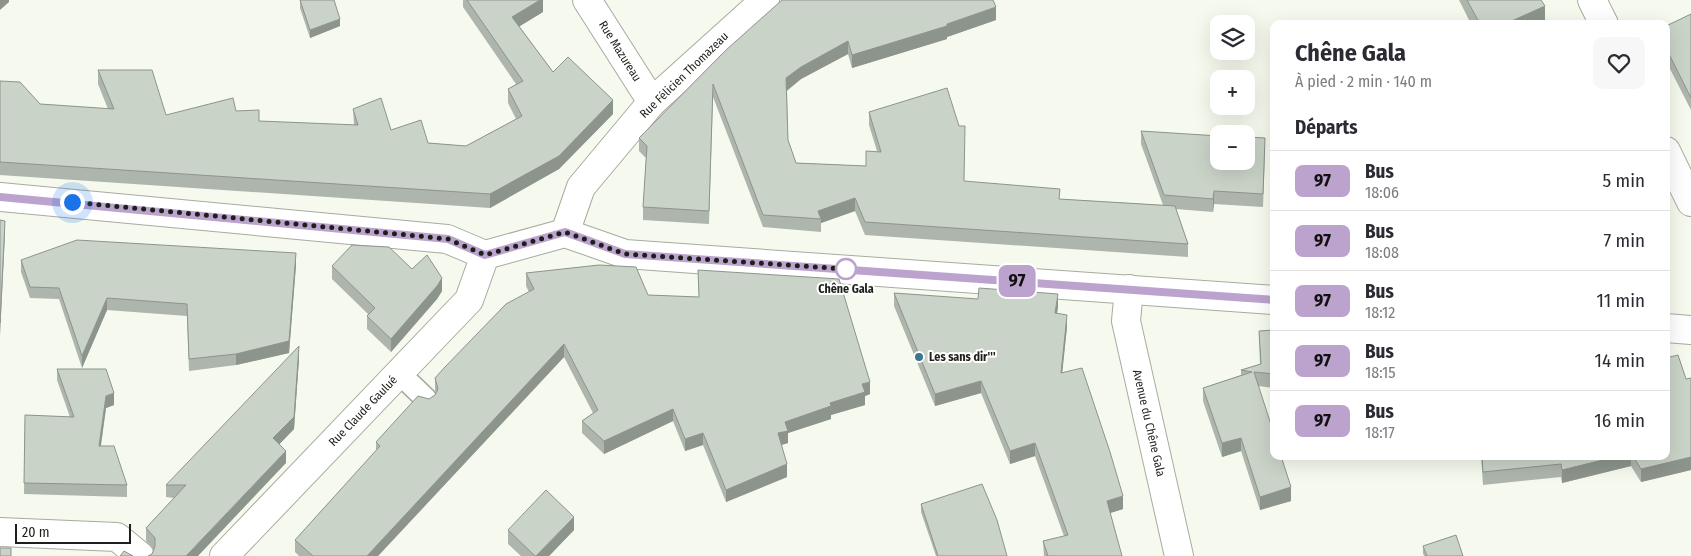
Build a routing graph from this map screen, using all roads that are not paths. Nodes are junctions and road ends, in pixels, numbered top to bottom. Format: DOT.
graph roads {
  1 [pos="588,0"];
  2 [pos="765,0"];
  3 [pos="1592,0"];
  4 [pos="1602,20"];
  5 [pos="652,102"];
  6 [pos="1670,159"];
  7 [pos="0,197"];
  8 [pos="1691,202"];
  9 [pos="565,232"];
  10 [pos="485,255"];
  11 [pos="1129,289"];
  12 [pos="1270,300"];
  13 [pos="1670,328"];
  14 [pos="1691,330"];
  15 [pos="399,373"];
  16 [pos="426,399"];
  17 [pos="0,532"];
  18 [pos="231,554"];
  19 [pos="140,556"];
  20 [pos="1179,556"];
  1 -- 5 [label="street, Rue Mazureau"];
  2 -- 5 [label="street, Rue Félicien Thomazeau"];
  3 -- 4 [label="street"];
  5 -- 9 [label="street, Rue Félicien Thomazeau"];
  6 -- 8 [label="street"];
  7 -- 10 [label="street"];
  9 -- 10 [label="street"];
  9 -- 11 [label="street"];
  10 -- 15 [label="street, Rue Claude Gaulué"];
  11 -- 12 [label="street"];
  11 -- 20 [label="street, Avenue du Chêne Gala"];
  13 -- 14 [label="street"];
  15 -- 16 [label="lane"];
  15 -- 18 [label="street, Rue Claude Gaulué"];
  17 -- 19 [label="street"];
}
